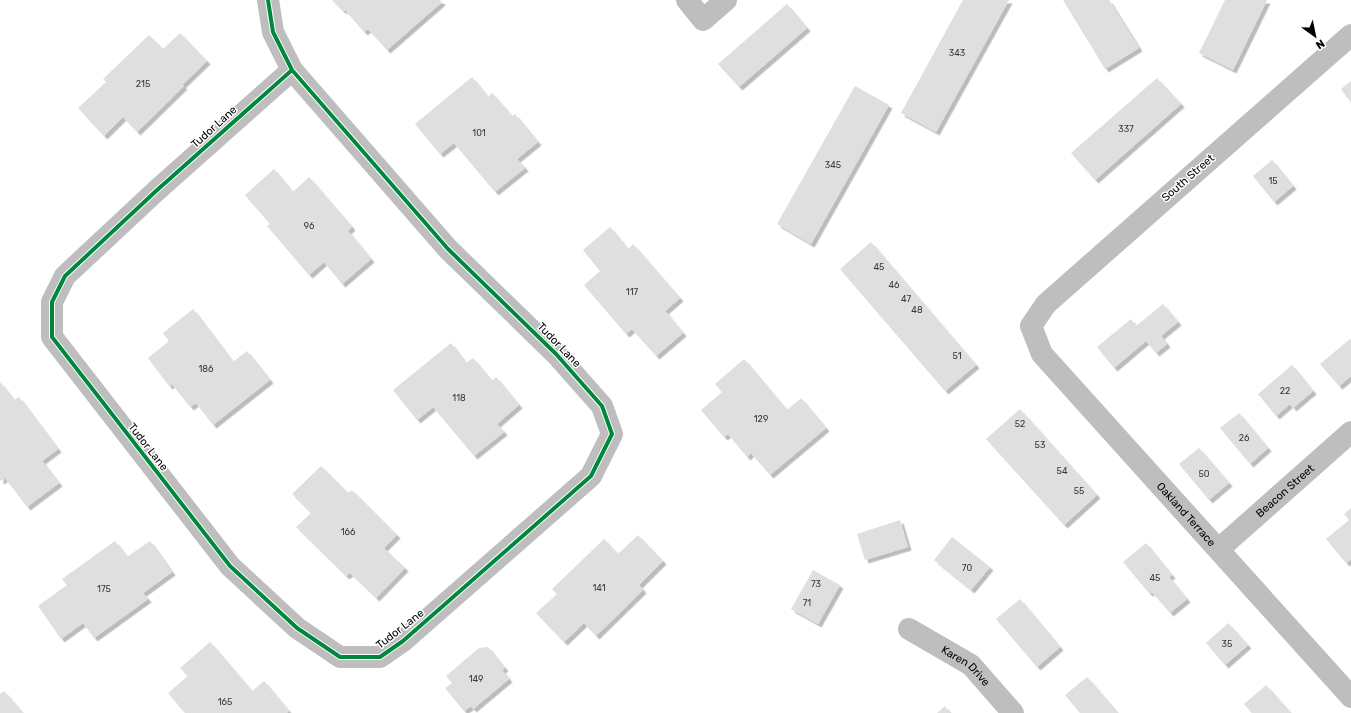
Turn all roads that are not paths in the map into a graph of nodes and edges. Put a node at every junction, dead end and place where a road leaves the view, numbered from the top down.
1 (268, 0) edge
2 (687, 0) edge
3 (726, 0) edge
4 (1351, 35) edge
5 (292, 70) junction
6 (1031, 326) joint
7 (1351, 432) edge
8 (1220, 549) junction
9 (909, 629) dead end
10 (1351, 697) edge
11 (1013, 713) edge

1 - 5 street, Tudor Lane
2 - 3 street
4 - 6 street, South Street
5 - 5 street, Tudor Lane
6 - 8 street, Oakland Terrace
7 - 8 street, Beacon Street
8 - 10 street, Oakland Terrace
9 - 11 street, Karen Drive

